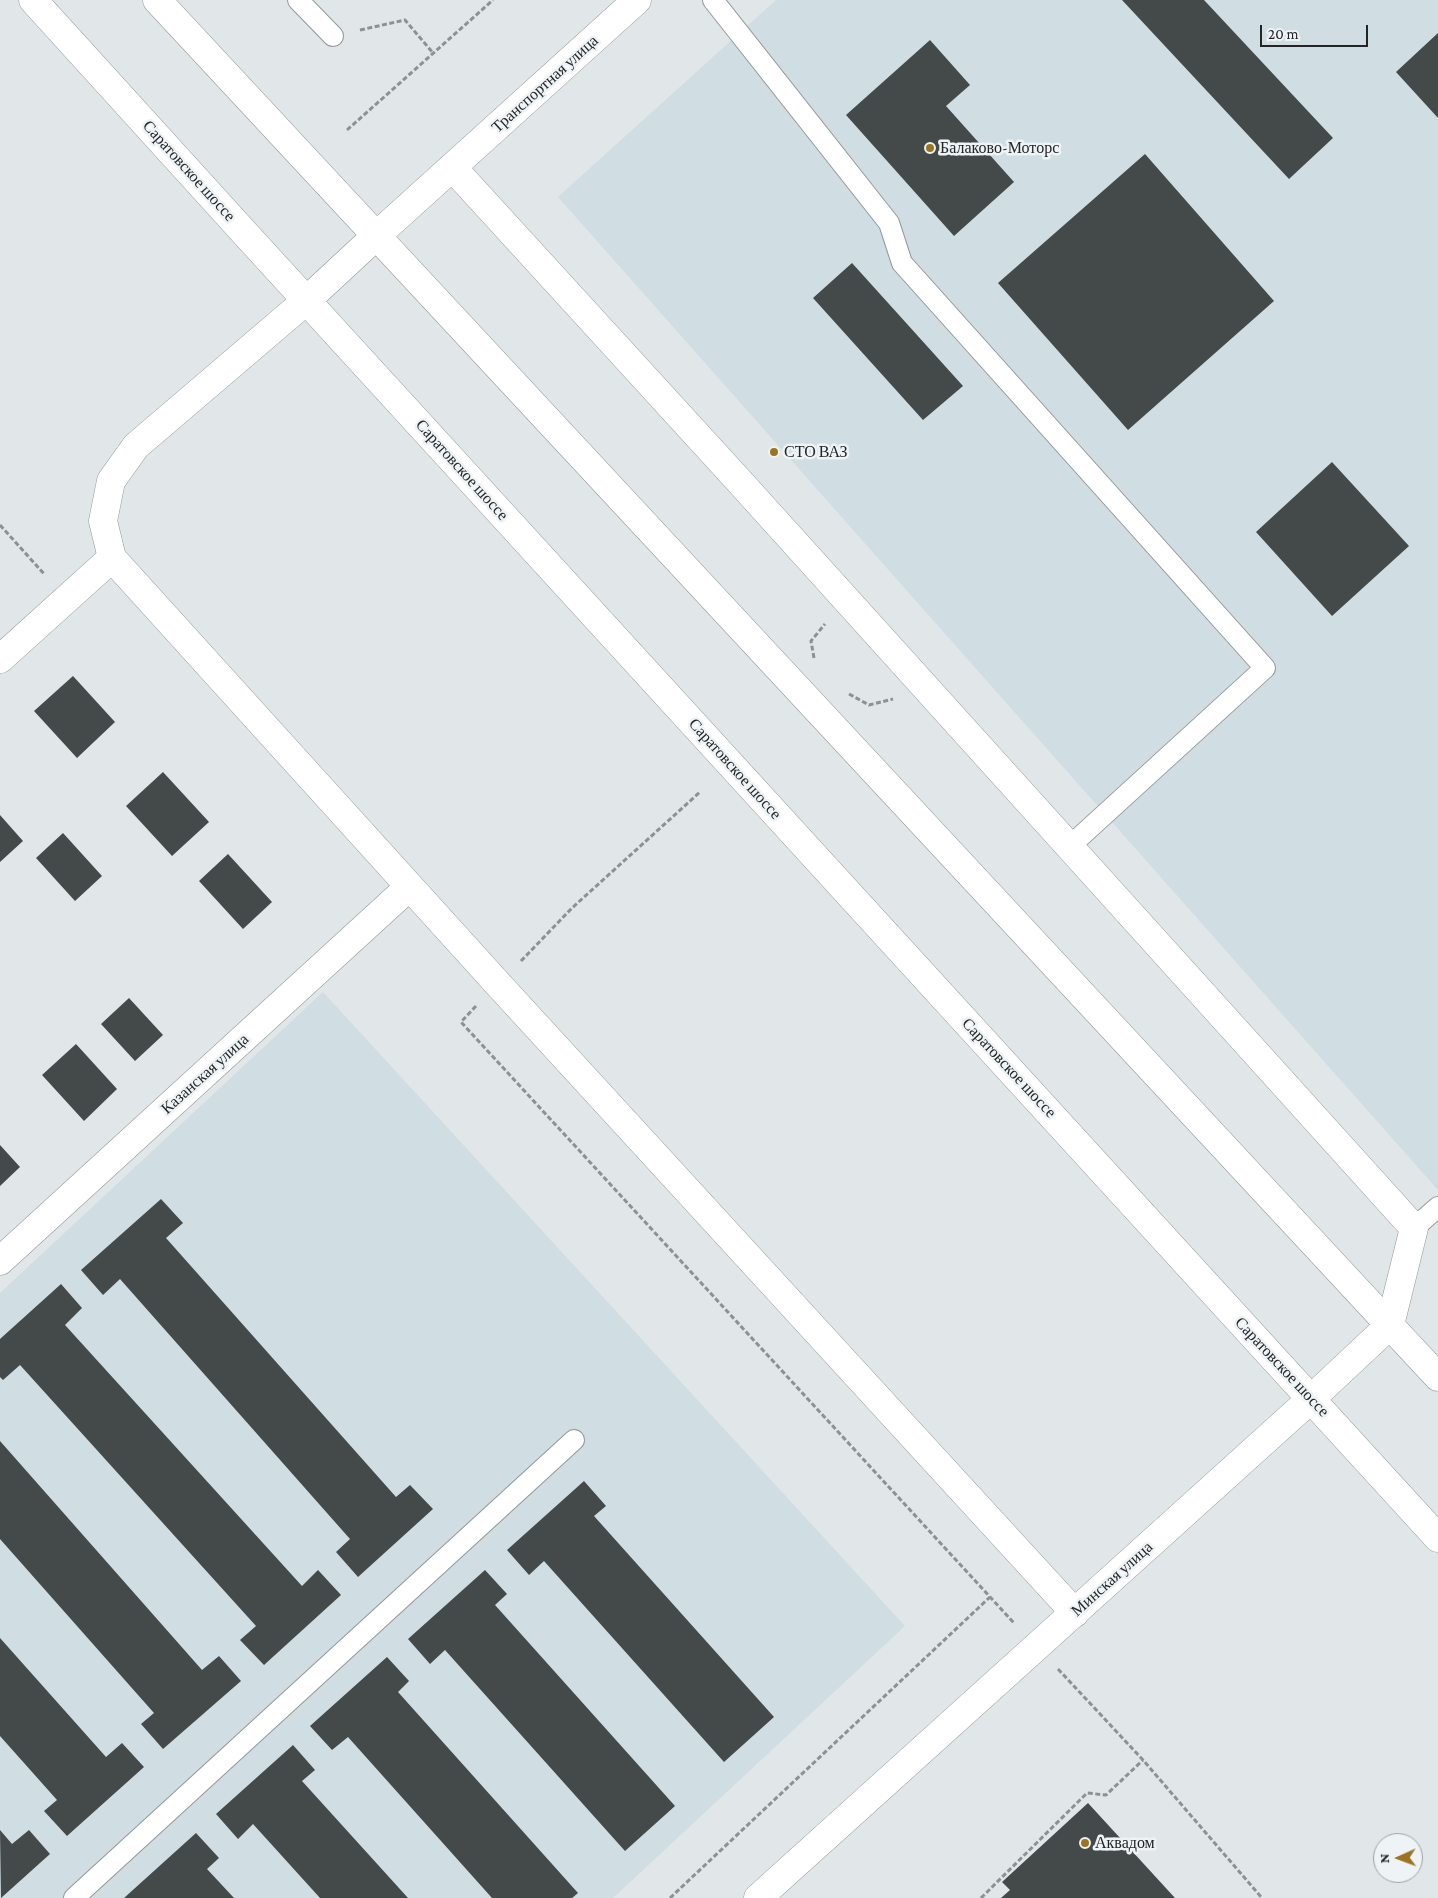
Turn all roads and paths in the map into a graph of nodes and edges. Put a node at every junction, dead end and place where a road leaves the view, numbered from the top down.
1 (33, 0) edge
2 (157, 0) edge
3 (298, 0) edge
4 (493, 0) edge
5 (637, 0) edge
6 (713, 0) edge
7 (333, 36) joint
8 (434, 53) junction
9 (347, 130) dead end
10 (452, 167) junction
11 (376, 236) junction
12 (307, 300) junction
13 (0, 525) edge
14 (112, 558) junction
15 (67, 599) junction
16 (0, 658) edge
17 (843, 691) dead end
18 (930, 692) junction
19 (700, 792) dead end
20 (1070, 846) junction
21 (409, 886) junction
22 (572, 908) dead end
23 (461, 1022) dead end
24 (1438, 1207) edge
25 (1414, 1228) junction
26 (0, 1261) edge
27 (1390, 1325) junction
28 (1435, 1367) edge
29 (1312, 1398) junction
30 (574, 1440) dead end
31 (1438, 1538) edge
32 (990, 1597) junction
33 (1075, 1613) junction
34 (1037, 1647) junction
35 (1143, 1760) junction
36 (74, 1898) edge
37 (670, 1898) edge
38 (758, 1898) edge
39 (981, 1898) edge
40 (1262, 1898) edge

1 - 12 main road, Саратовское шоссе
2 - 11 main road
3 - 7 lane
4 - 8 path
5 - 10 main road, Транспортная улица
6 - 20 lane
7 - 8 path
8 - 9 path
10 - 11 main road, Транспортная улица
10 - 18 main road
11 - 12 main road, Транспортная улица
11 - 27 main road
12 - 14 main road, Транспортная улица
12 - 29 main road, Саратовское шоссе
13 - 15 path
14 - 15 main road
14 - 21 main road
15 - 16 main road
17 - 18 path
18 - 20 main road
19 - 22 path
20 - 25 main road
21 - 26 main road, Казанская улица
21 - 33 main road
23 - 32 path
24 - 25 lane
25 - 27 main road
27 - 28 main road
27 - 29 main road, Минская улица
29 - 31 main road, Саратовское шоссе
29 - 33 main road, Минская улица
30 - 36 lane
32 - 34 path
32 - 37 path
33 - 34 main road, Минская улица
34 - 35 path
34 - 38 main road, Минская улица
35 - 39 path
35 - 40 path

